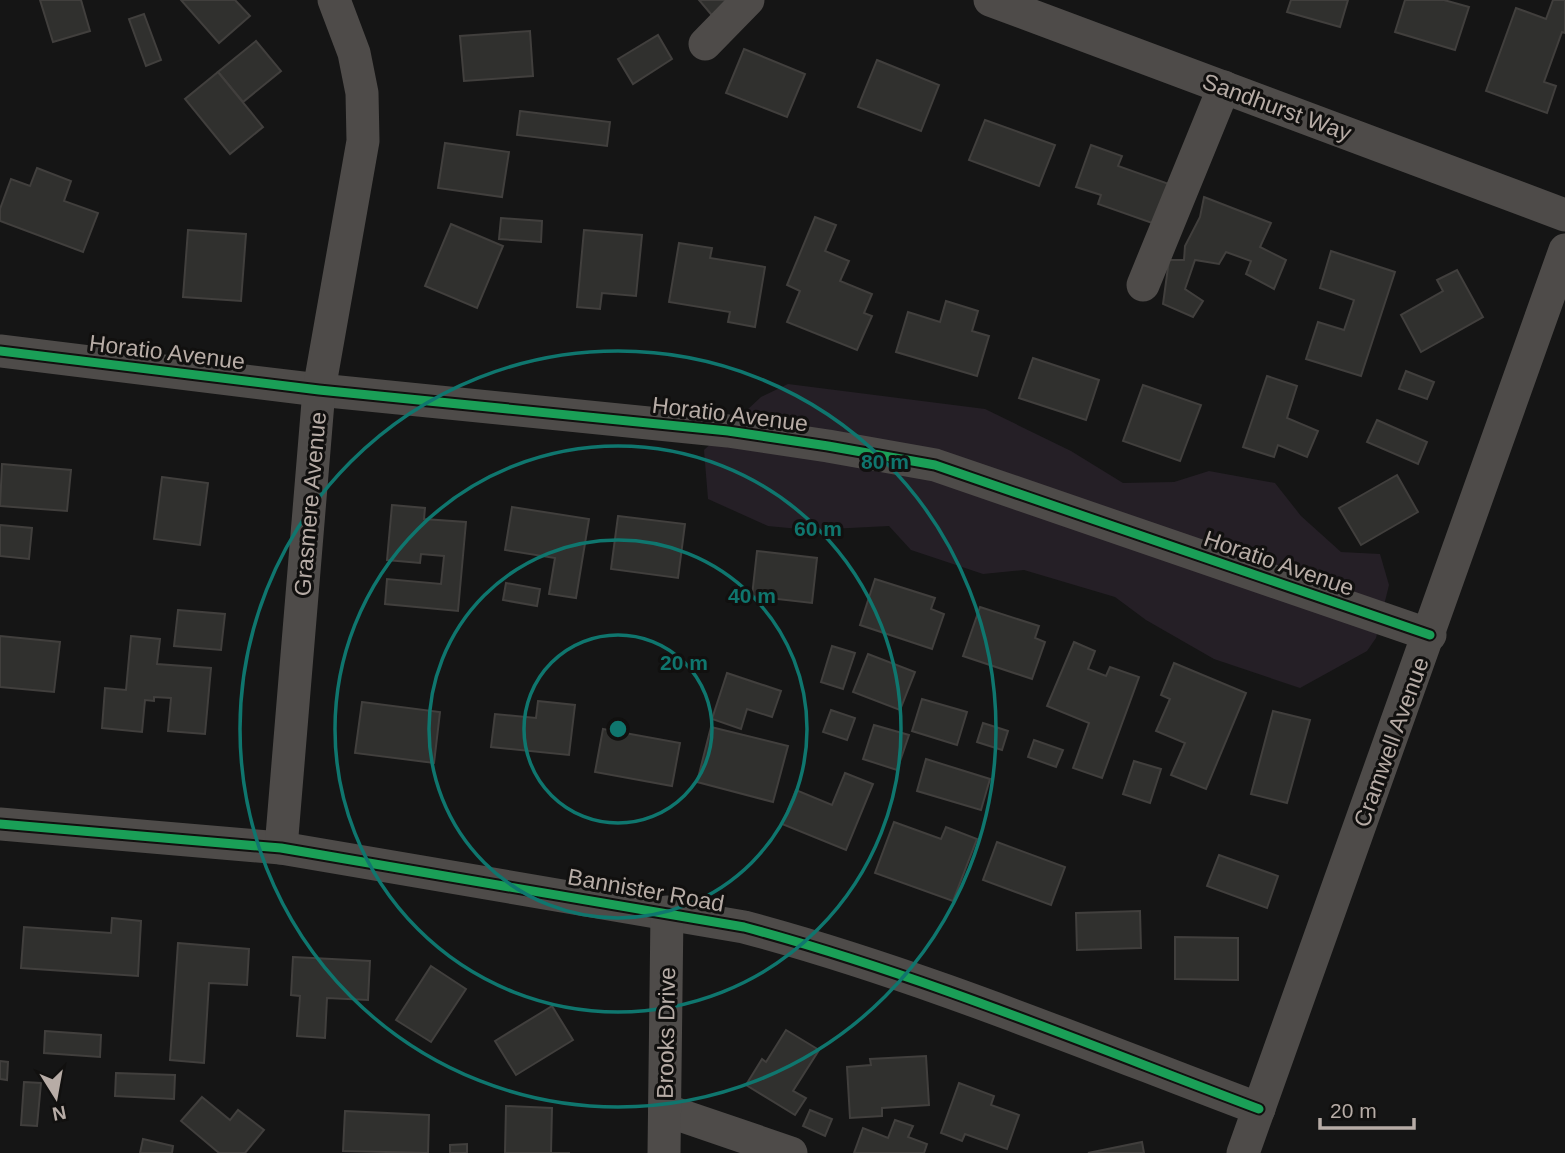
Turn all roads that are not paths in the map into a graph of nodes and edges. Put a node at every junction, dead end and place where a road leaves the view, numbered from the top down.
1 (334, 0) edge
2 (748, 0) edge
3 (990, 0) edge
4 (705, 44) dead end
5 (1224, 88) junction
6 (1565, 215) edge
7 (1565, 250) edge
8 (1143, 285) dead end
9 (0, 351) edge
10 (319, 390) junction
11 (1430, 635) junction
12 (0, 824) edge
13 (281, 848) junction
14 (667, 912) junction
15 (1259, 1109) junction
16 (665, 1110) junction
17 (664, 1153) edge
18 (791, 1153) edge
19 (1243, 1153) edge

1 - 10 street, Grasmere Avenue
2 - 4 street
3 - 5 street, Sandhurst Way
5 - 6 street, Sandhurst Way
5 - 8 street
7 - 11 street, Cramwell Avenue
9 - 10 street, Horatio Avenue
10 - 11 street, Horatio Avenue
10 - 13 street, Grasmere Avenue
11 - 15 street, Cramwell Avenue
12 - 13 street, Bannister Road
13 - 14 street, Bannister Road
14 - 15 street, Bannister Road
14 - 16 street, Brooks Drive
15 - 19 street, Cramwell Avenue
16 - 17 street, Brooks Drive
16 - 18 street

